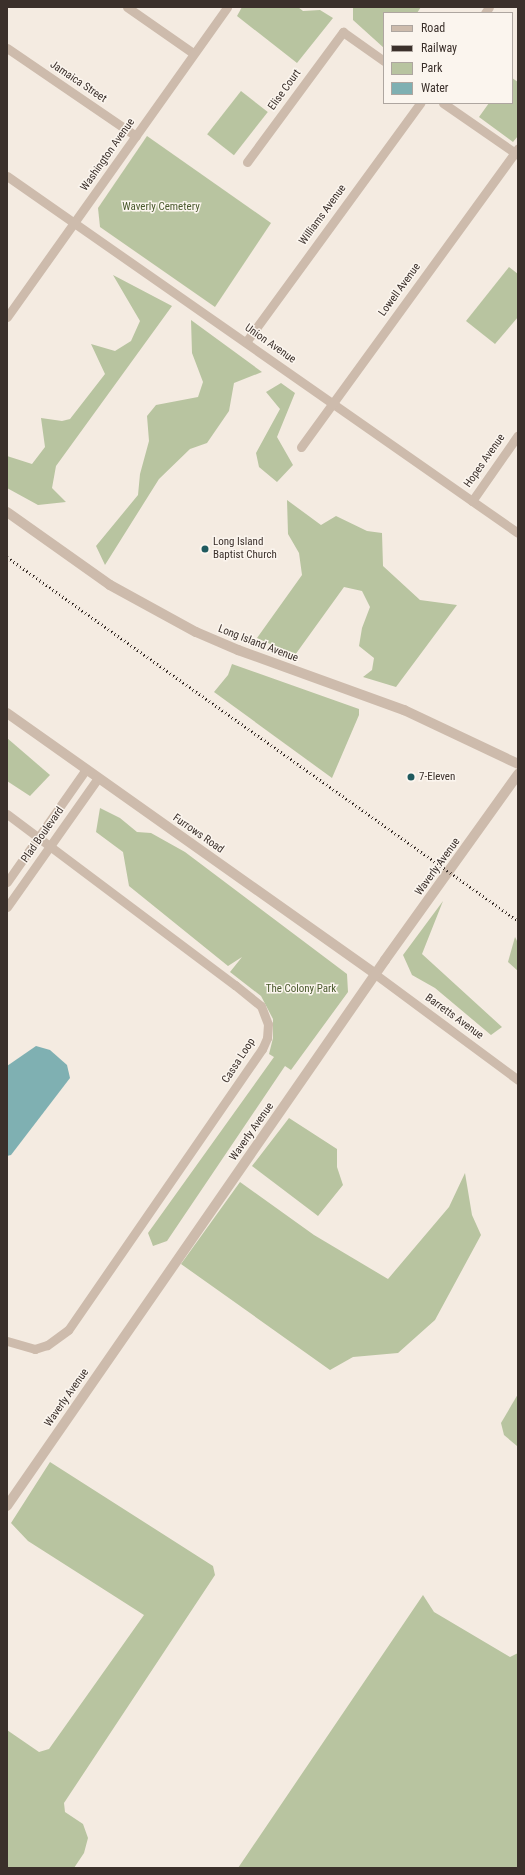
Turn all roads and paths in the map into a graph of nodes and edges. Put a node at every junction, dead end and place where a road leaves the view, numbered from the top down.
1 (127, 7) edge
2 (227, 7) edge
3 (7, 48) edge
4 (193, 53) junction
5 (383, 60) edge
6 (419, 104) edge
7 (445, 104) edge
8 (136, 136) junction
9 (517, 152) edge
10 (247, 162) dead end
11 (7, 176) edge
12 (75, 223) junction
13 (7, 316) edge
14 (246, 342) junction
15 (333, 403) junction
16 (518, 435) edge
17 (302, 447) dead end
18 (472, 501) junction
19 (7, 512) edge
20 (518, 533) edge
21 (7, 713) edge
22 (518, 764) edge
23 (86, 769) junction
24 (518, 774) edge
25 (98, 778) junction
26 (7, 814) edge
27 (38, 838) junction
28 (50, 846) junction
29 (7, 882) edge
30 (7, 907) edge
31 (375, 974) junction
32 (518, 1080) edge
33 (7, 1341) edge
34 (7, 1506) edge

1 - 4 street
2 - 4 street, Washington Avenue
3 - 8 street, Jamaica Street
4 - 8 street, Washington Avenue
5 - 10 street, Elise Court
6 - 14 street, Williams Avenue
7 - 9 street
8 - 12 street, Washington Avenue
9 - 15 street, Lowell Avenue
11 - 12 street, Union Avenue
12 - 13 street, Washington Avenue
12 - 14 street, Union Avenue
14 - 15 street, Union Avenue
15 - 17 street, Lowell Avenue
15 - 18 street, Union Avenue
16 - 18 street, Hopes Avenue
18 - 20 street, Union Avenue
19 - 22 street, Long Island Avenue
21 - 23 street, Furrows Road
23 - 25 street, Furrows Road
23 - 27 street, Plad Boulevard
24 - 31 street, Waverly Avenue
25 - 28 street, Plad Boulevard
25 - 31 street, Furrows Road
26 - 27 street, Cassa Loop
27 - 28 street, Cassa Loop
27 - 29 street, Plad Boulevard
28 - 30 street, Plad Boulevard
28 - 33 street, Cassa Loop
31 - 32 street, Barretts Avenue
31 - 34 street, Waverly Avenue

